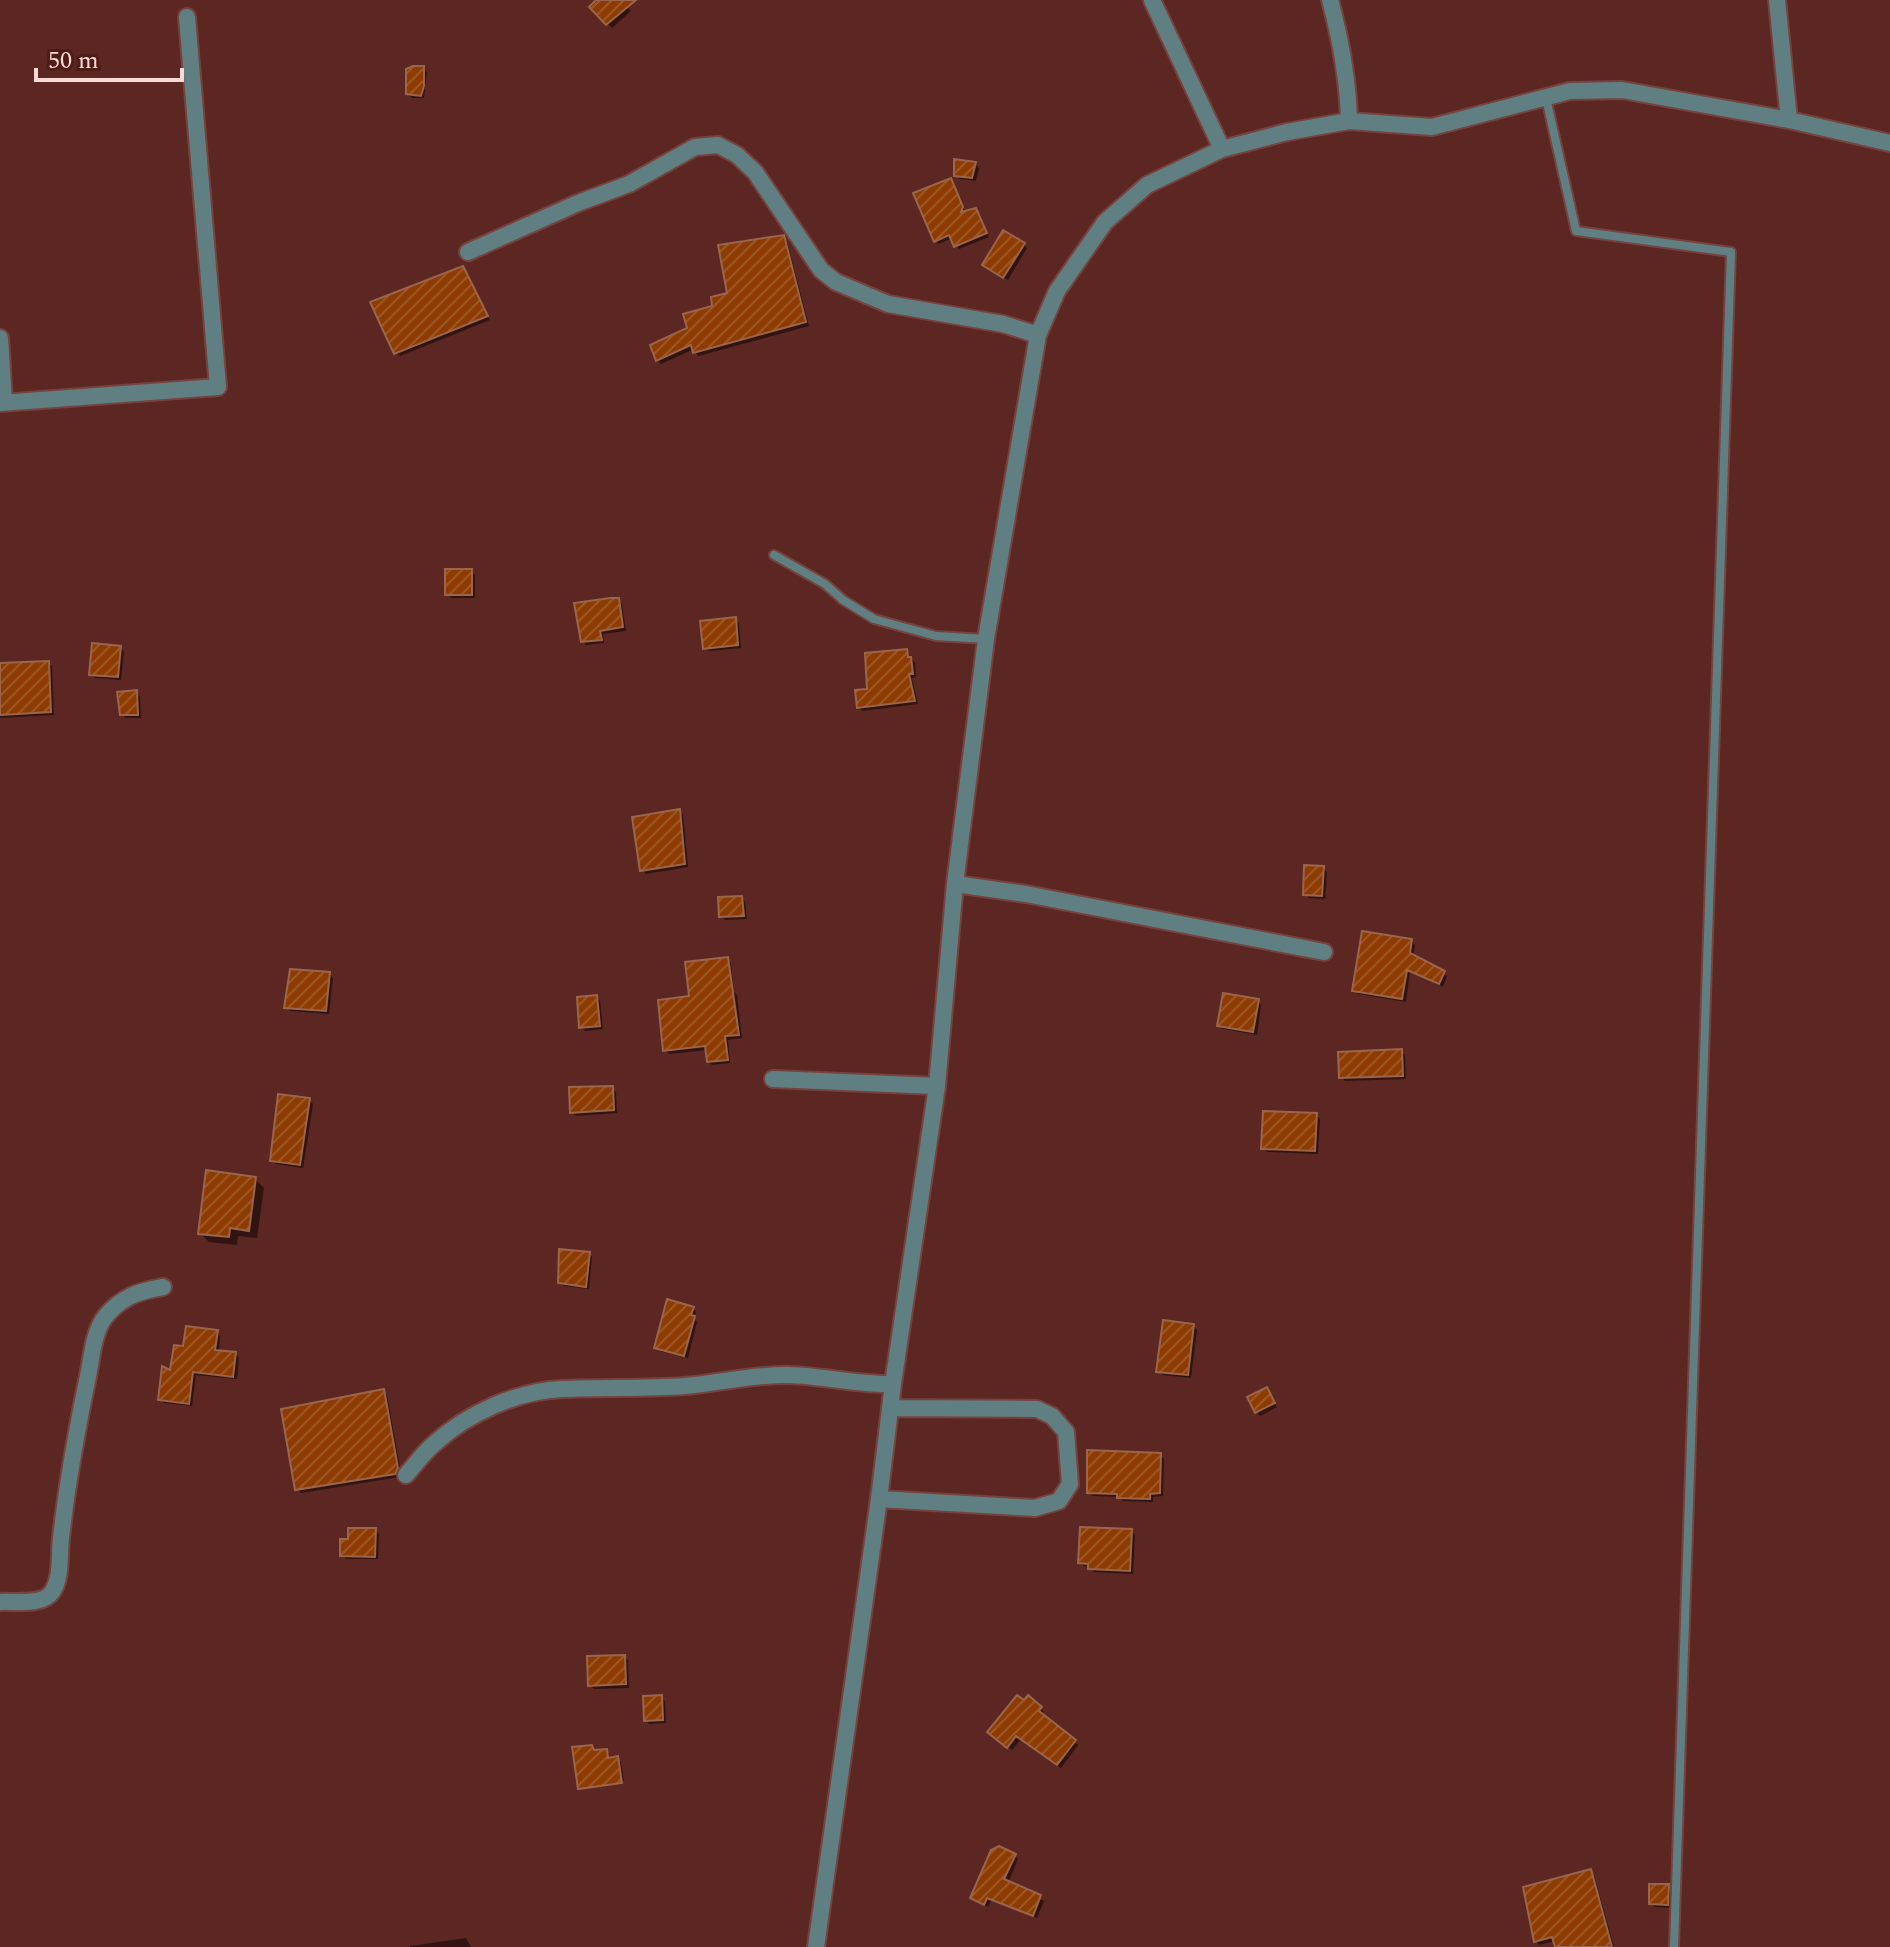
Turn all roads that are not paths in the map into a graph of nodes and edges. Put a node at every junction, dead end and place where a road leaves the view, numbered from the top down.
1 (1152, 0) edge
2 (1330, 0) edge
3 (1777, 0) edge
4 (187, 17) dead end
5 (1546, 98) junction
6 (1789, 120) junction
7 (1349, 121) junction
8 (1890, 143) edge
9 (1222, 149) junction
10 (468, 252) dead end
11 (1038, 335) junction
12 (0, 338) edge
13 (2, 402) edge
14 (774, 555) dead end
15 (986, 639) junction
16 (955, 884) junction
17 (1324, 952) dead end
18 (773, 1079) dead end
19 (937, 1086) junction
20 (163, 1287) dead end
21 (893, 1384) junction
22 (890, 1408) junction
23 (406, 1475) dead end
24 (879, 1499) junction
25 (0, 1602) edge
26 (816, 1947) edge
27 (1674, 1947) edge

1 - 9 street
2 - 7 street
3 - 6 street
4 - 13 street
5 - 6 street
5 - 7 street
5 - 27 lane
6 - 8 street
7 - 9 street
9 - 11 street
10 - 11 street
11 - 15 street
12 - 13 street
14 - 15 lane
15 - 16 street
16 - 17 street
16 - 19 street
18 - 19 street
19 - 21 street
20 - 25 street
21 - 22 street
21 - 23 street
22 - 24 street
22 - 24 street
24 - 26 street

